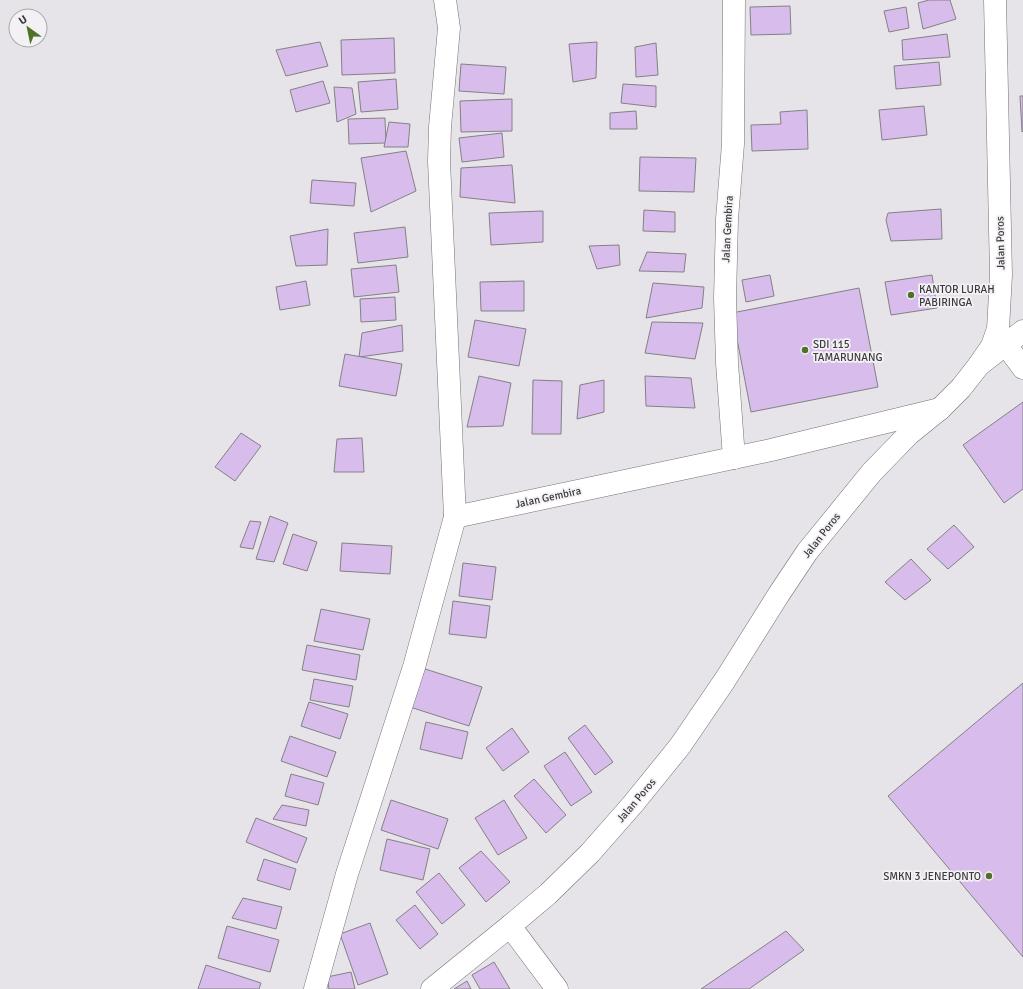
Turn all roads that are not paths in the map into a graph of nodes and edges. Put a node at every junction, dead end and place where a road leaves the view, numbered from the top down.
1 (445, 0) edge
2 (734, 0) edge
3 (995, 0) edge
4 (1023, 331) edge
5 (1006, 345) junction
6 (979, 365) junction
7 (1023, 368) edge
8 (940, 409) junction
9 (734, 458) junction
10 (455, 517) junction
11 (510, 926) junction
12 (315, 989) edge
13 (432, 989) edge
14 (557, 989) edge

1 - 10 street
2 - 9 street, Jalan Gembira
3 - 6 street, Jalan Poros
4 - 5 street
5 - 6 street
5 - 7 street
6 - 8 street, Jalan Poros
8 - 9 street, Jalan Gembira
8 - 11 street, Jalan Poros
9 - 10 street, Jalan Gembira
10 - 12 street
11 - 13 street, Jalan Poros
11 - 14 street

